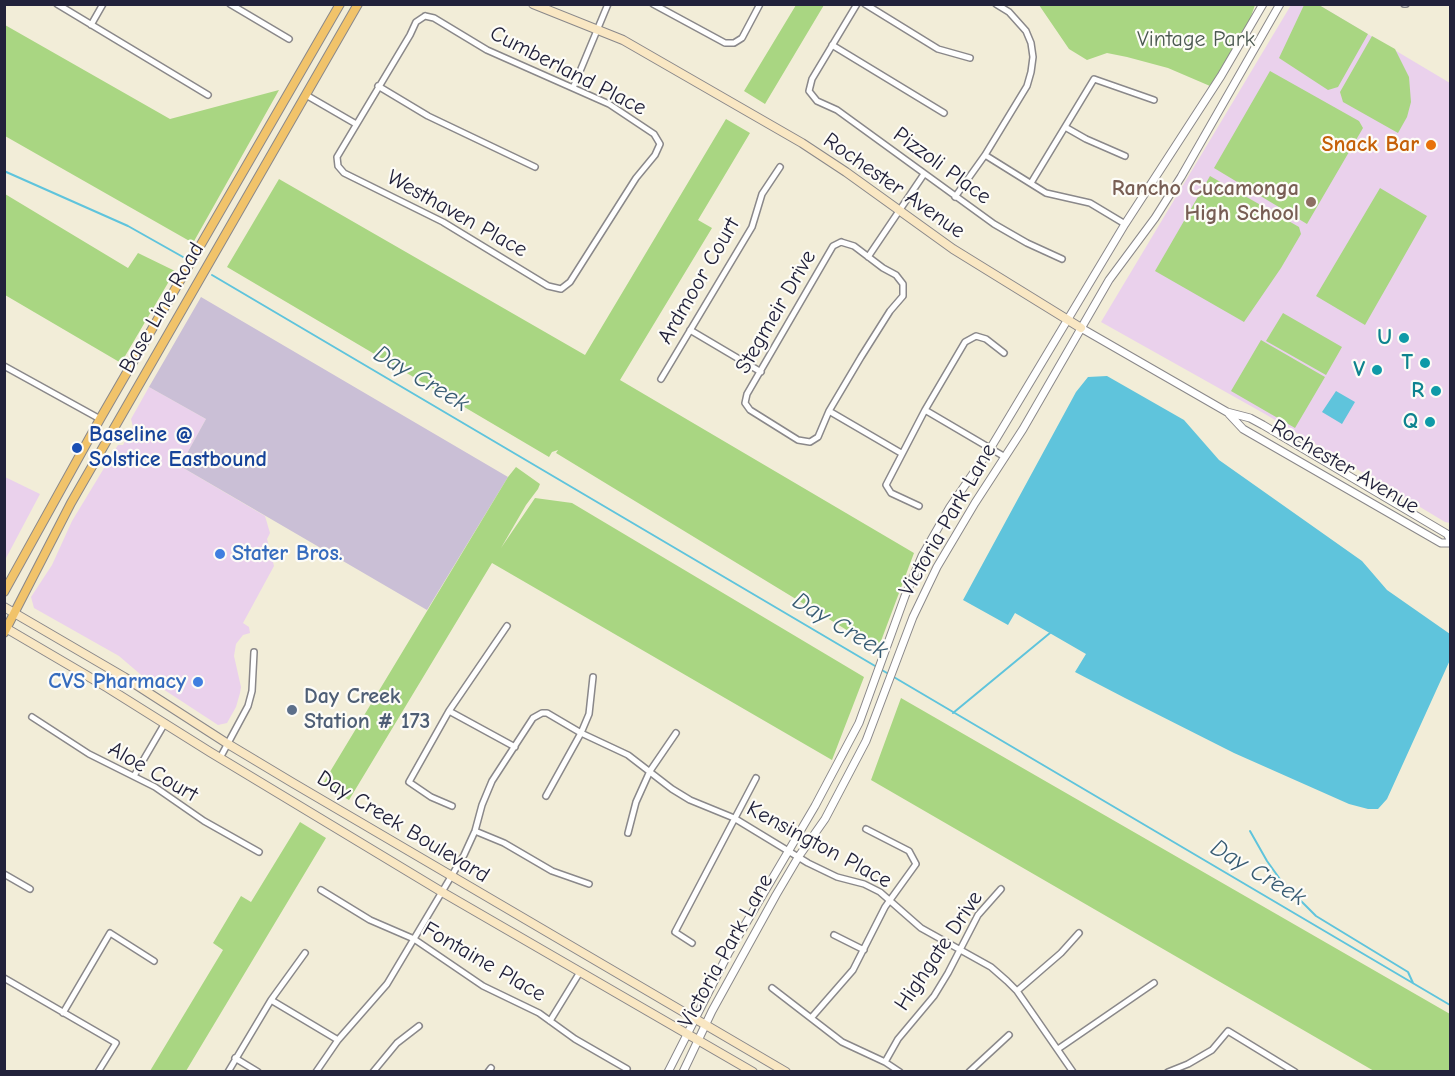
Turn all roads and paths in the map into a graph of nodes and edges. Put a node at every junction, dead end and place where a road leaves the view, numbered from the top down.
1 (57, 4) edge
2 (103, 4) edge
3 (230, 4) edge
4 (340, 4) edge
5 (358, 4) edge
6 (533, 4) edge
7 (608, 4) edge
8 (760, 4) edge
9 (857, 4) edge
10 (865, 4) edge
11 (996, 4) edge
12 (1263, 4) edge
13 (1280, 4) edge
14 (655, 5) edge
15 (91, 25) junction
16 (598, 29) junction
17 (289, 39) dead end
18 (832, 45) junction
19 (970, 58) dead end
20 (378, 86) junction
21 (573, 88) junction
22 (208, 95) dead end
23 (306, 95) junction
24 (1154, 100) dead end
25 (944, 113) dead end
26 (356, 124) junction
27 (1065, 127) junction
28 (985, 155) junction
29 (1125, 156) dead end
30 (535, 167) dead end
31 (780, 167) dead end
32 (924, 174) junction
33 (1030, 183) junction
34 (955, 197) junction
35 (899, 210) junction
36 (1125, 224) junction
37 (868, 257) junction
38 (1062, 258) dead end
39 (561, 289) joint
40 (1068, 320) junction
41 (1081, 328) junction
42 (690, 330) junction
43 (1004, 353) dead end
44 (4, 366) edge
45 (762, 372) junction
46 (661, 379) dead end
47 (925, 410) junction
48 (830, 411) junction
49 (1227, 412) junction
50 (100, 419) junction
51 (990, 449) junction
52 (901, 453) junction
53 (1005, 457) junction
54 (919, 506) dead end
55 (1450, 541) edge
56 (4, 592) edge
57 (4, 607) edge
58 (14, 613) junction
59 (507, 626) dead end
60 (5, 630) edge
61 (255, 652) dead end
62 (592, 677) dead end
63 (449, 711) junction
64 (33, 717) dead end
65 (165, 723) junction
66 (581, 733) junction
67 (676, 733) dead end
68 (228, 744) junction
69 (515, 747) junction
70 (220, 758) junction
71 (650, 771) junction
72 (134, 776) junction
73 (756, 778) dead end
74 (546, 796) dead end
75 (453, 806) dead end
76 (734, 818) junction
77 (866, 830) dead end
78 (475, 831) junction
79 (628, 833) dead end
80 (789, 850) junction
81 (259, 852) dead end
82 (799, 856) junction
83 (4, 874) edge
84 (451, 876) junction
85 (589, 884) dead end
86 (30, 889) dead end
87 (1001, 889) dead end
88 (321, 890) dead end
89 (442, 892) junction
90 (890, 900) junction
91 (1079, 933) dead end
92 (834, 935) dead end
93 (414, 939) junction
94 (692, 943) dead end
95 (960, 948) junction
96 (864, 950) junction
97 (305, 952) dead end
98 (154, 961) dead end
99 (580, 972) junction
100 (4, 978) edge
101 (1154, 983) dead end
102 (772, 988) dead end
103 (1017, 991) junction
104 (271, 1000) junction
105 (63, 1013) junction
106 (812, 1017) junction
107 (696, 1018) junction
108 (550, 1021) junction
109 (705, 1024) junction
110 (419, 1026) dead end
111 (688, 1033) junction
112 (1009, 1035) dead end
113 (698, 1039) junction
114 (338, 1040) junction
115 (1058, 1049) junction
116 (235, 1058) junction
117 (885, 1062) junction
118 (627, 1069) dead end
119 (98, 1071) edge
120 (228, 1071) edge
121 (258, 1071) edge
122 (316, 1071) edge
123 (373, 1071) edge
124 (668, 1071) edge
125 (683, 1071) edge
126 (753, 1071) edge
127 (786, 1071) edge
128 (900, 1071) edge
129 (969, 1071) edge
130 (1073, 1071) edge
131 (1168, 1071) edge
132 (1295, 1071) edge

1 - 15 street
2 - 15 street
3 - 17 street
4 - 50 main road, Base Line Road
5 - 23 main road, Base Line Road
6 - 16 main road, Rochester Avenue
7 - 16 street
8 - 14 street
9 - 18 street
10 - 19 street
11 - 28 street
12 - 36 street, Victoria Park Lane
13 - 41 street, Victoria Park Lane
15 - 22 street
16 - 21 street
16 - 35 main road, Rochester Avenue
18 - 25 street
18 - 32 street, Pizzoli Place
20 - 21 street, Cumberland Place
20 - 26 street
20 - 30 street
21 - 39 street, Cumberland Place
23 - 26 street
23 - 58 main road, Base Line Road
24 - 27 street
26 - 39 street, Westhaven Place
27 - 29 street
27 - 33 street
28 - 33 street
28 - 34 street
31 - 42 street, Ardmoor Court
32 - 34 street, Pizzoli Place
32 - 35 street
33 - 36 street
34 - 38 street, Pizzoli Place
35 - 37 street
35 - 40 main road, Rochester Avenue
36 - 40 street, Victoria Park Lane
37 - 45 street, Stegmeir Drive
37 - 48 street
40 - 41 main road, Rochester Avenue
40 - 51 street, Victoria Park Lane
41 - 49 street, Rochester Avenue
41 - 53 street, Victoria Park Lane
42 - 45 street
42 - 46 street, Ardmoor Court
43 - 47 street
44 - 50 street
45 - 48 street, Stegmeir Drive
47 - 51 street
47 - 52 street
48 - 52 street
49 - 55 street, Rochester Avenue
49 - 55 street, Rochester Avenue
50 - 56 main road, Base Line Road
51 - 53 street
51 - 80 street, Victoria Park Lane
52 - 54 street
53 - 82 street, Victoria Park Lane
57 - 58 main road, Day Creek Boulevard
58 - 60 main road, Base Line Road
58 - 68 main road, Day Creek Boulevard
59 - 63 street
60 - 65 main road, Day Creek Boulevard
61 - 68 street
62 - 66 street
63 - 69 street
63 - 75 street
64 - 72 street, Aloe Court
65 - 70 main road, Day Creek Boulevard
65 - 72 street
66 - 69 street, Kensington Place
66 - 71 street, Kensington Place
66 - 74 street
67 - 71 street
68 - 70 street
68 - 84 main road, Day Creek Boulevard
69 - 78 street
70 - 89 main road, Day Creek Boulevard
71 - 76 street, Kensington Place
71 - 79 street
72 - 81 street, Aloe Court
73 - 76 street
76 - 80 street, Kensington Place
76 - 94 street
77 - 90 street
78 - 84 street
78 - 85 street
80 - 82 street, Kensington Place
80 - 107 street, Victoria Park Lane
82 - 90 street, Kensington Place
82 - 109 street, Victoria Park Lane
83 - 86 street
84 - 89 street
84 - 107 main road, Day Creek Boulevard
87 - 95 street, Highgate Drive
88 - 93 street, Fontaine Place
89 - 93 street
89 - 99 main road, Day Creek Boulevard
90 - 95 street, Kensington Place
90 - 96 street
91 - 103 street
92 - 96 street
93 - 108 street, Fontaine Place
93 - 114 street
95 - 103 street, Kensington Place
95 - 117 street, Highgate Drive
96 - 106 street
97 - 104 street
98 - 105 street
99 - 108 street
99 - 111 main road, Day Creek Boulevard
100 - 105 street
101 - 115 street
102 - 106 street
103 - 115 street, Kensington Place
104 - 114 street
104 - 116 street
105 - 119 street
106 - 117 street
107 - 109 main road, Day Creek Boulevard
107 - 111 street, Victoria Park Lane
108 - 118 street, Fontaine Place
109 - 113 street, Victoria Park Lane
109 - 127 main road, Day Creek Boulevard
110 - 123 street
111 - 113 main road, Day Creek Boulevard
111 - 124 street, Victoria Park Lane
112 - 129 street
113 - 125 street, Victoria Park Lane
113 - 126 main road, Day Creek Boulevard
114 - 122 street
115 - 130 street, Kensington Place
116 - 120 street
116 - 121 street
117 - 128 street
131 - 132 street

